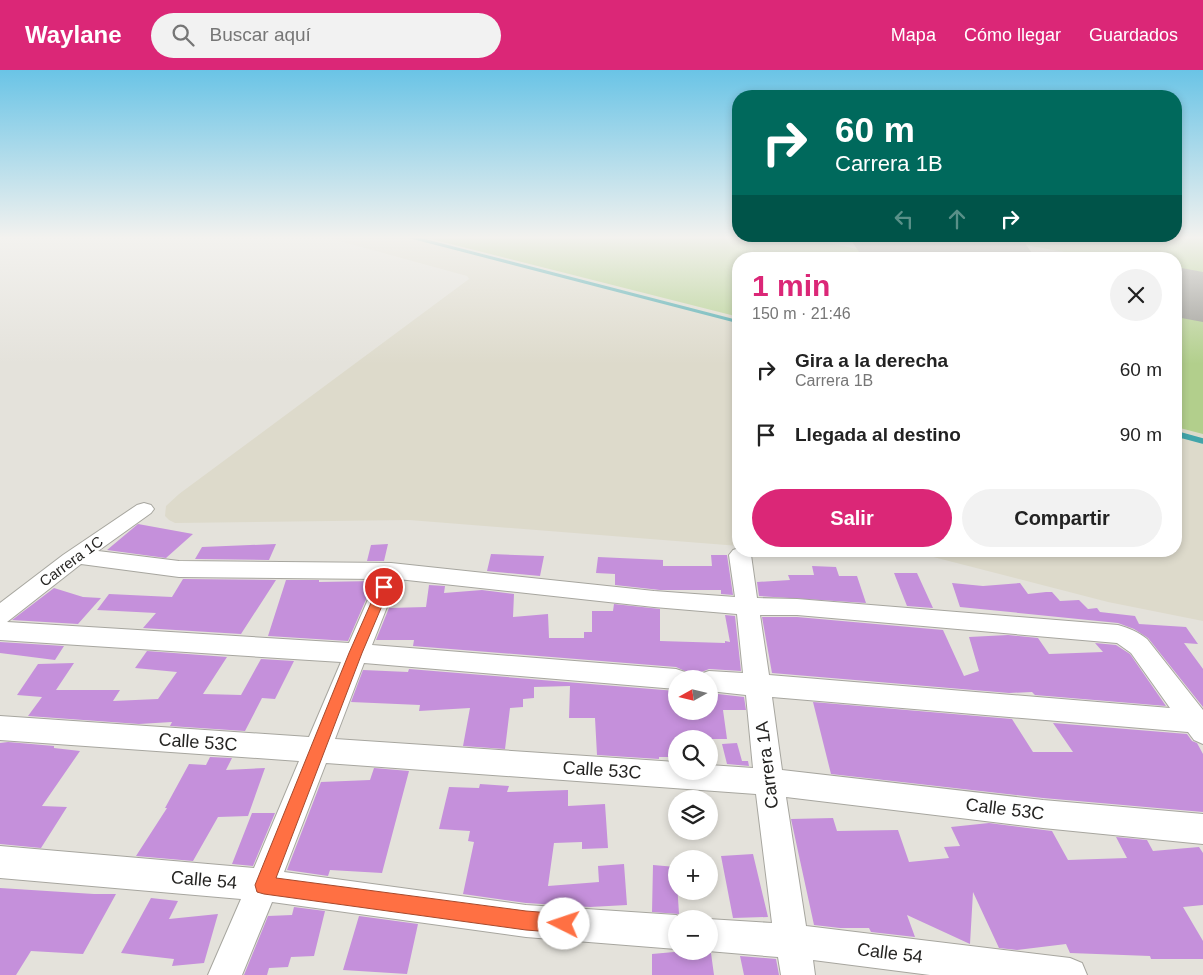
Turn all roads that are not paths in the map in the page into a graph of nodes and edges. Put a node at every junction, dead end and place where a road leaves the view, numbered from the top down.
1 (144, 509) dead end
2 (77, 556) junction
3 (740, 557) edge
4 (391, 571) junction
5 (747, 606) junction
6 (0, 616) edge
7 (0, 631) edge
8 (356, 653) junction
9 (668, 678) edge
10 (718, 682) edge
11 (758, 685) junction
12 (1200, 725) edge
13 (0, 728) edge
14 (318, 751) junction
15 (768, 782) junction
16 (1203, 829) edge
17 (0, 862) edge
18 (264, 885) junction
19 (668, 931) edge
20 (718, 936) edge
21 (791, 941) junction
22 (225, 975) edge
23 (798, 975) edge
24 (1070, 975) edge

1 - 2 street, Carrera 1C
2 - 4 street
2 - 6 street, Carrera 1C
3 - 5 street, Carrera 1A
4 - 5 street
4 - 8 street
5 - 11 street, Carrera 1A
5 - 12 street
7 - 8 street
8 - 9 street
8 - 14 street
10 - 11 street
11 - 12 street
11 - 15 street, Carrera 1A
13 - 14 street, Calle 53C
14 - 15 street, Calle 53C
14 - 18 street
15 - 16 street, Calle 53C
15 - 21 street, Carrera 1A
17 - 18 street, Calle 54
18 - 19 street, Calle 54
18 - 22 street
20 - 21 street, Calle 54
21 - 23 street, Carrera 1A
21 - 24 street, Calle 54

